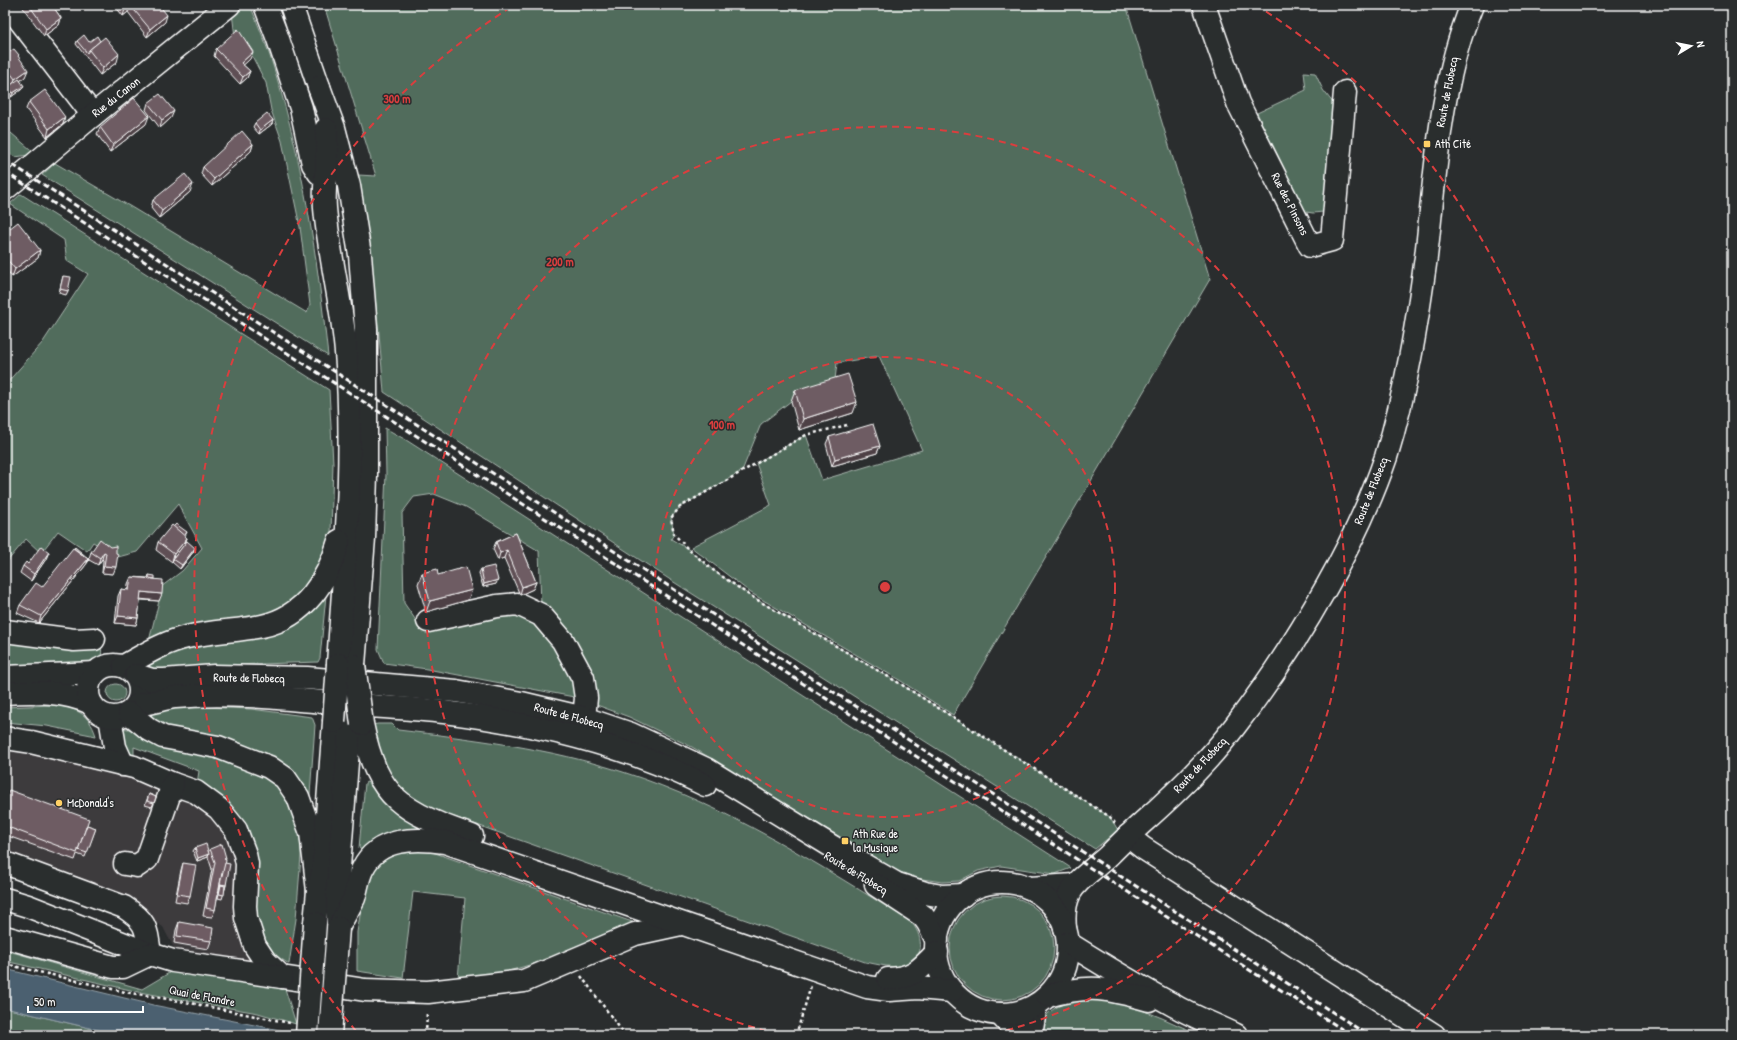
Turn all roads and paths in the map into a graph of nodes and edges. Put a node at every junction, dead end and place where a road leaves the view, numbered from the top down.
1 (8, 5) edge
2 (229, 5) edge
3 (265, 5) edge
4 (291, 5) edge
5 (1204, 5) edge
6 (1472, 5) edge
7 (319, 87) junction
8 (1345, 92) dead end
9 (93, 115) junction
10 (326, 179) junction
11 (5, 189) edge
12 (847, 425) dead end
13 (349, 511) junction
14 (428, 621) dead end
15 (5, 631) edge
16 (94, 639) dead end
17 (346, 664) junction
18 (130, 671) junction
19 (95, 673) junction
20 (5, 678) edge
21 (5, 693) edge
22 (114, 711) junction
23 (584, 718) junction
24 (348, 723) junction
25 (5, 738) edge
26 (91, 756) junction
27 (123, 765) junction
28 (173, 784) junction
29 (1128, 836) junction
30 (5, 863) edge
31 (125, 864) dead end
32 (1074, 885) junction
33 (1030, 888) junction
34 (318, 891) junction
35 (963, 895) junction
36 (5, 899) edge
37 (682, 924) junction
38 (338, 928) junction
39 (1067, 936) junction
40 (5, 937) edge
41 (937, 947) junction
42 (150, 954) junction
43 (570, 961) junction
44 (5, 964) edge
45 (815, 971) junction
46 (282, 977) junction
47 (952, 991) junction
48 (428, 992) junction
49 (1042, 1000) junction
50 (1175, 1007) junction
51 (1000, 1014) junction
52 (301, 1030) edge
53 (330, 1035) edge
54 (426, 1035) edge
55 (625, 1035) edge
56 (796, 1035) edge
57 (1019, 1035) edge
58 (1031, 1035) edge
59 (1236, 1035) edge
60 (1434, 1035) edge

1 - 9 main road
2 - 9 main road, Rue du Canon
3 - 10 main road
4 - 7 main road
5 - 8 main road, Rue des Pinsons
6 - 29 main road, Route de Flobecq
7 - 10 main road
7 - 17 main road
9 - 11 main road, Rue du Canon
10 - 13 main road
12 - 29 path
13 - 17 main road
13 - 18 main road
14 - 23 main road
15 - 16 main road
17 - 24 main road, bridge
18 - 19 main road
18 - 22 main road
18 - 23 main road, Route de Flobecq
19 - 20 main road
19 - 22 main road
21 - 22 main road
22 - 26 main road
22 - 27 main road
22 - 34 main road
22 - 41 main road, Route de Flobecq
23 - 35 main road, Route de Flobecq
24 - 34 main road
24 - 38 main road
24 - 41 main road
25 - 26 main road
26 - 27 main road
27 - 28 main road
28 - 31 main road
28 - 46 main road
29 - 32 main road, Route de Flobecq
29 - 60 main road
30 - 42 main road
32 - 33 main road
32 - 39 main road, Route de Flobecq
33 - 35 main road
33 - 39 main road
34 - 52 main road, bridge
35 - 41 main road
36 - 42 main road
37 - 38 main road
37 - 43 main road
37 - 45 main road
38 - 53 main road, bridge
39 - 49 main road
39 - 50 main road
40 - 42 main road
41 - 47 main road
42 - 46 main road
43 - 48 main road
43 - 55 path
44 - 52 path, Quai de Flandre
45 - 47 main road
45 - 56 path
46 - 48 main road
47 - 51 main road
48 - 54 path
49 - 50 main road
49 - 51 main road
49 - 58 main road
50 - 59 main road
51 - 57 main road

